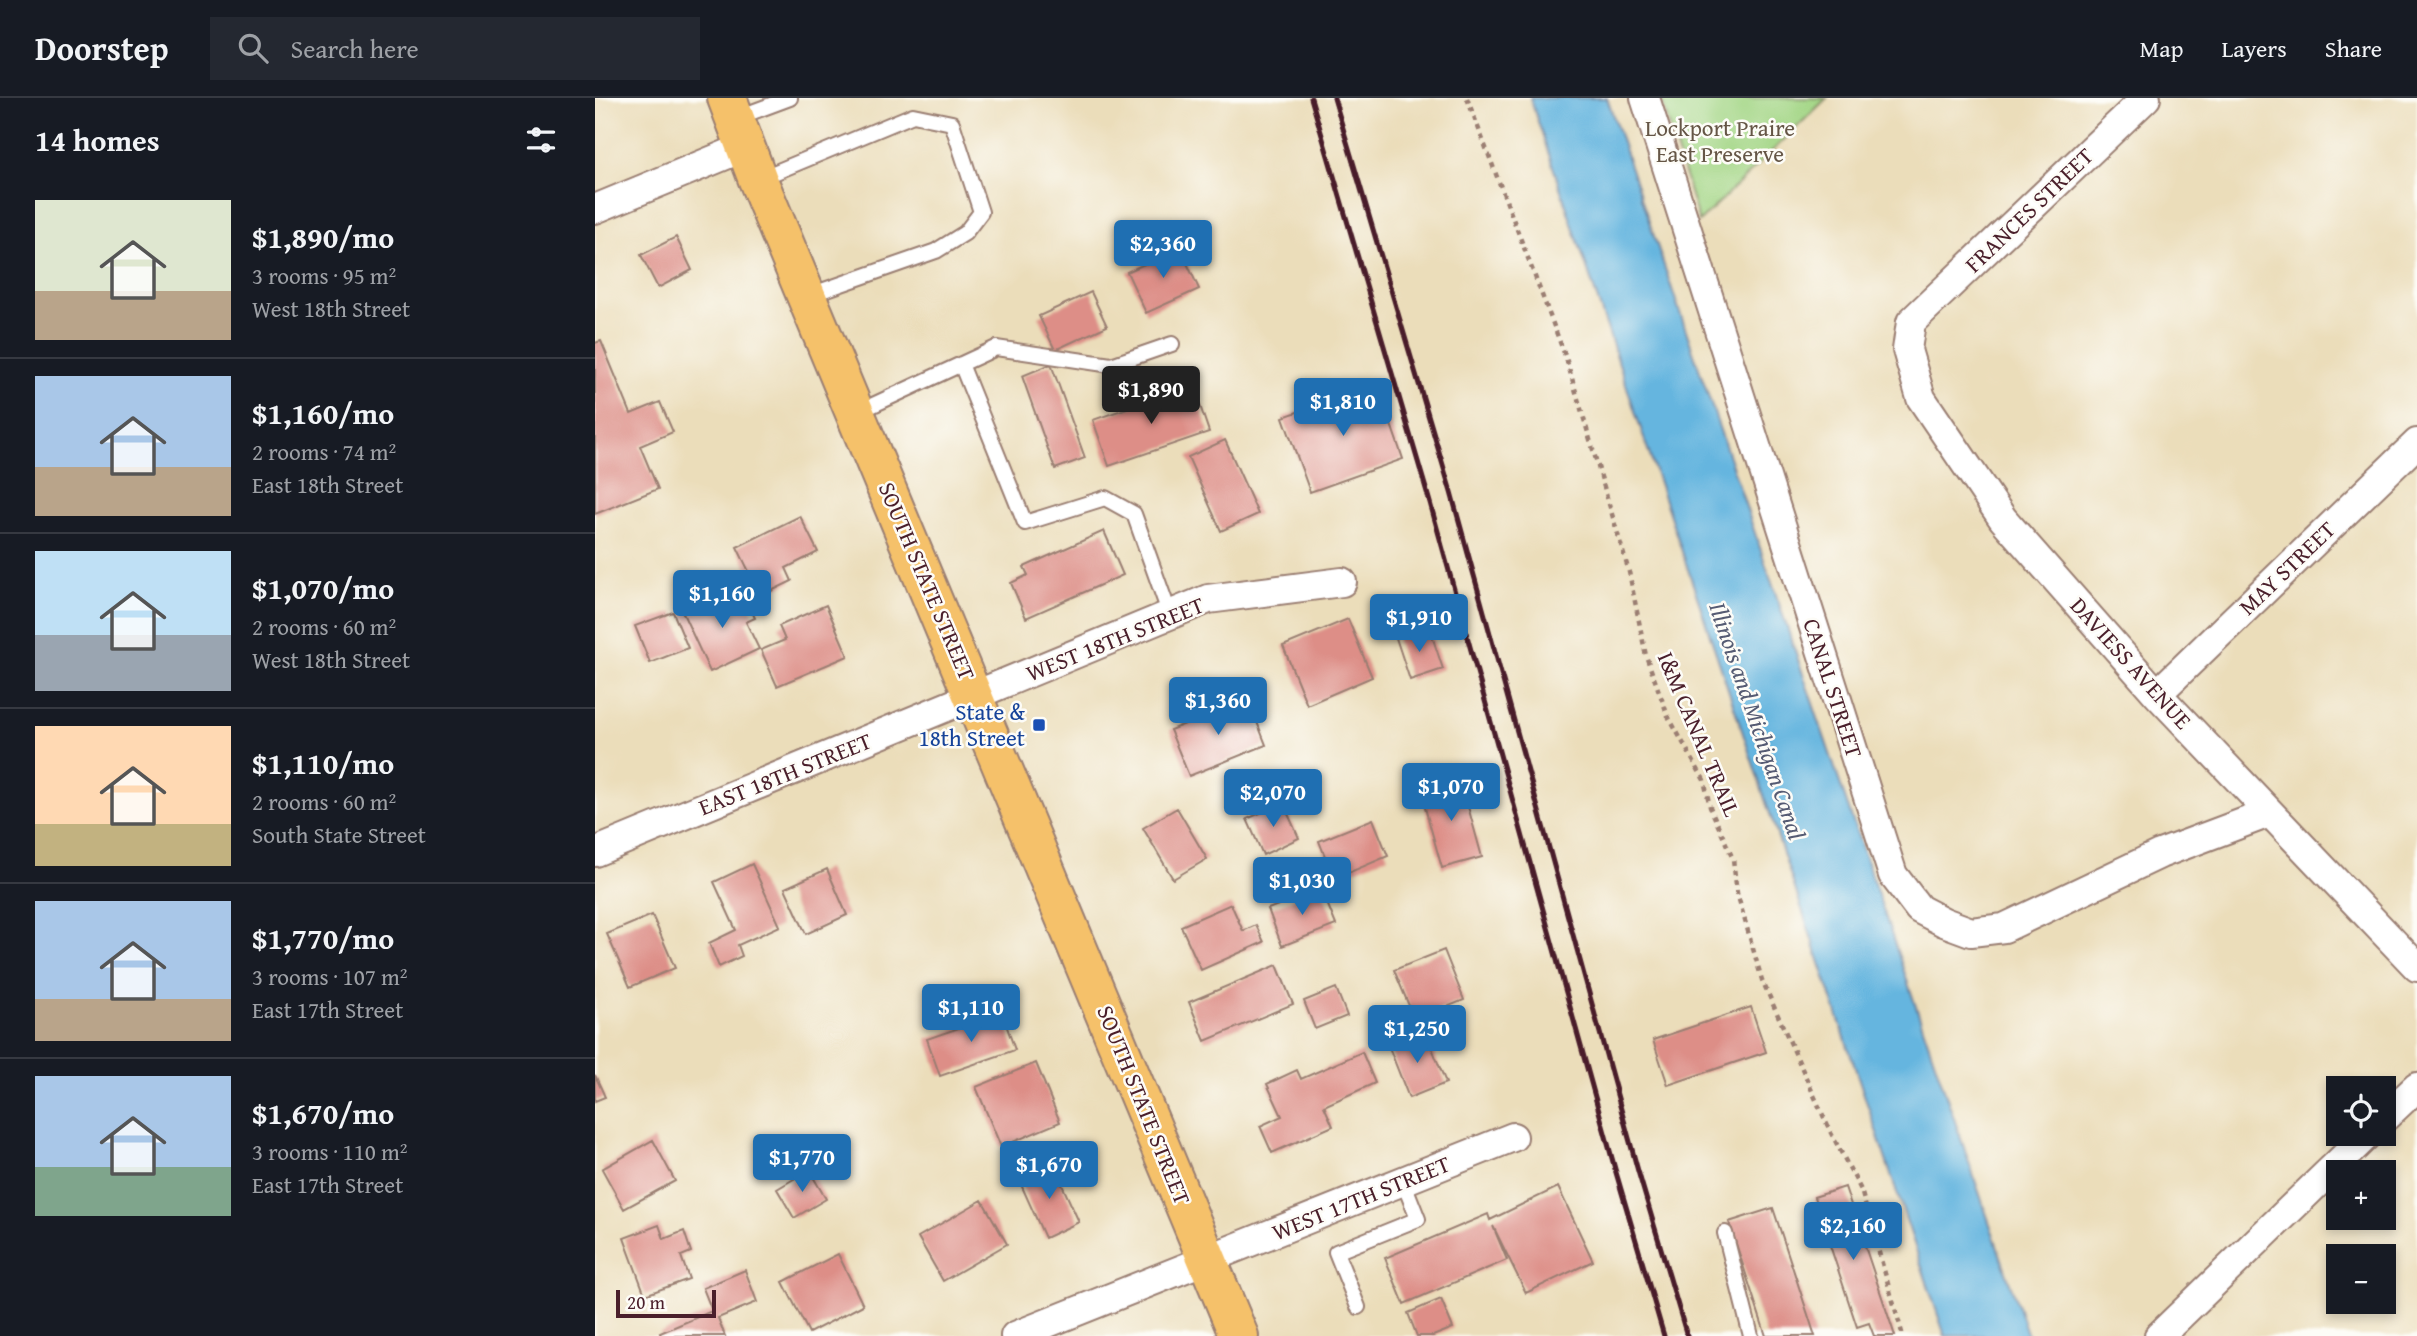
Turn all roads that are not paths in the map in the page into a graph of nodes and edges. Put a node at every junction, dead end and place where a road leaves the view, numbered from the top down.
1 (790, 98) edge
2 (1645, 98) edge
3 (2146, 98) edge
4 (741, 136) edge
5 (595, 209) edge
6 (807, 296) junction
7 (1911, 321) joint
8 (1172, 344) dead end
9 (961, 365) junction
10 (857, 413) junction
11 (2417, 443) edge
12 (1342, 582) dead end
13 (1170, 615) junction
14 (2157, 694) junction
15 (975, 697) junction
16 (2269, 813) junction
17 (595, 852) edge
18 (2417, 967) edge
19 (2417, 1087) edge
20 (2396, 1107) edge
21 (1513, 1137) dead end
22 (2356, 1146) edge
23 (1403, 1181) junction
24 (1725, 1233) dead end
25 (1208, 1258) junction
26 (1357, 1307) dead end
27 (1238, 1335) edge
28 (1015, 1336) edge
29 (1751, 1336) edge
30 (2159, 1336) edge

1 - 4 lane
2 - 16 street, CANAL STREET
3 - 7 street, FRANCES STREET
4 - 5 street
4 - 6 main road, SOUTH STATE STREET
4 - 6 lane
6 - 10 main road, SOUTH STATE STREET
7 - 14 street, DAVIESS AVENUE
8 - 9 lane
9 - 10 lane
9 - 13 lane
10 - 15 main road, SOUTH STATE STREET
11 - 14 street, MAY STREET
12 - 13 street, WEST 18TH STREET
13 - 15 street, WEST 18TH STREET
14 - 16 street, DAVIESS AVENUE
15 - 17 street, EAST 18TH STREET
15 - 25 main road, SOUTH STATE STREET
16 - 18 street, DAVIESS AVENUE
19 - 20 street
21 - 23 street, WEST 17TH STREET
22 - 30 street
23 - 25 street, WEST 17TH STREET
23 - 26 lane
24 - 29 lane
25 - 27 main road, SOUTH STATE STREET
25 - 28 street, WEST 17TH STREET

